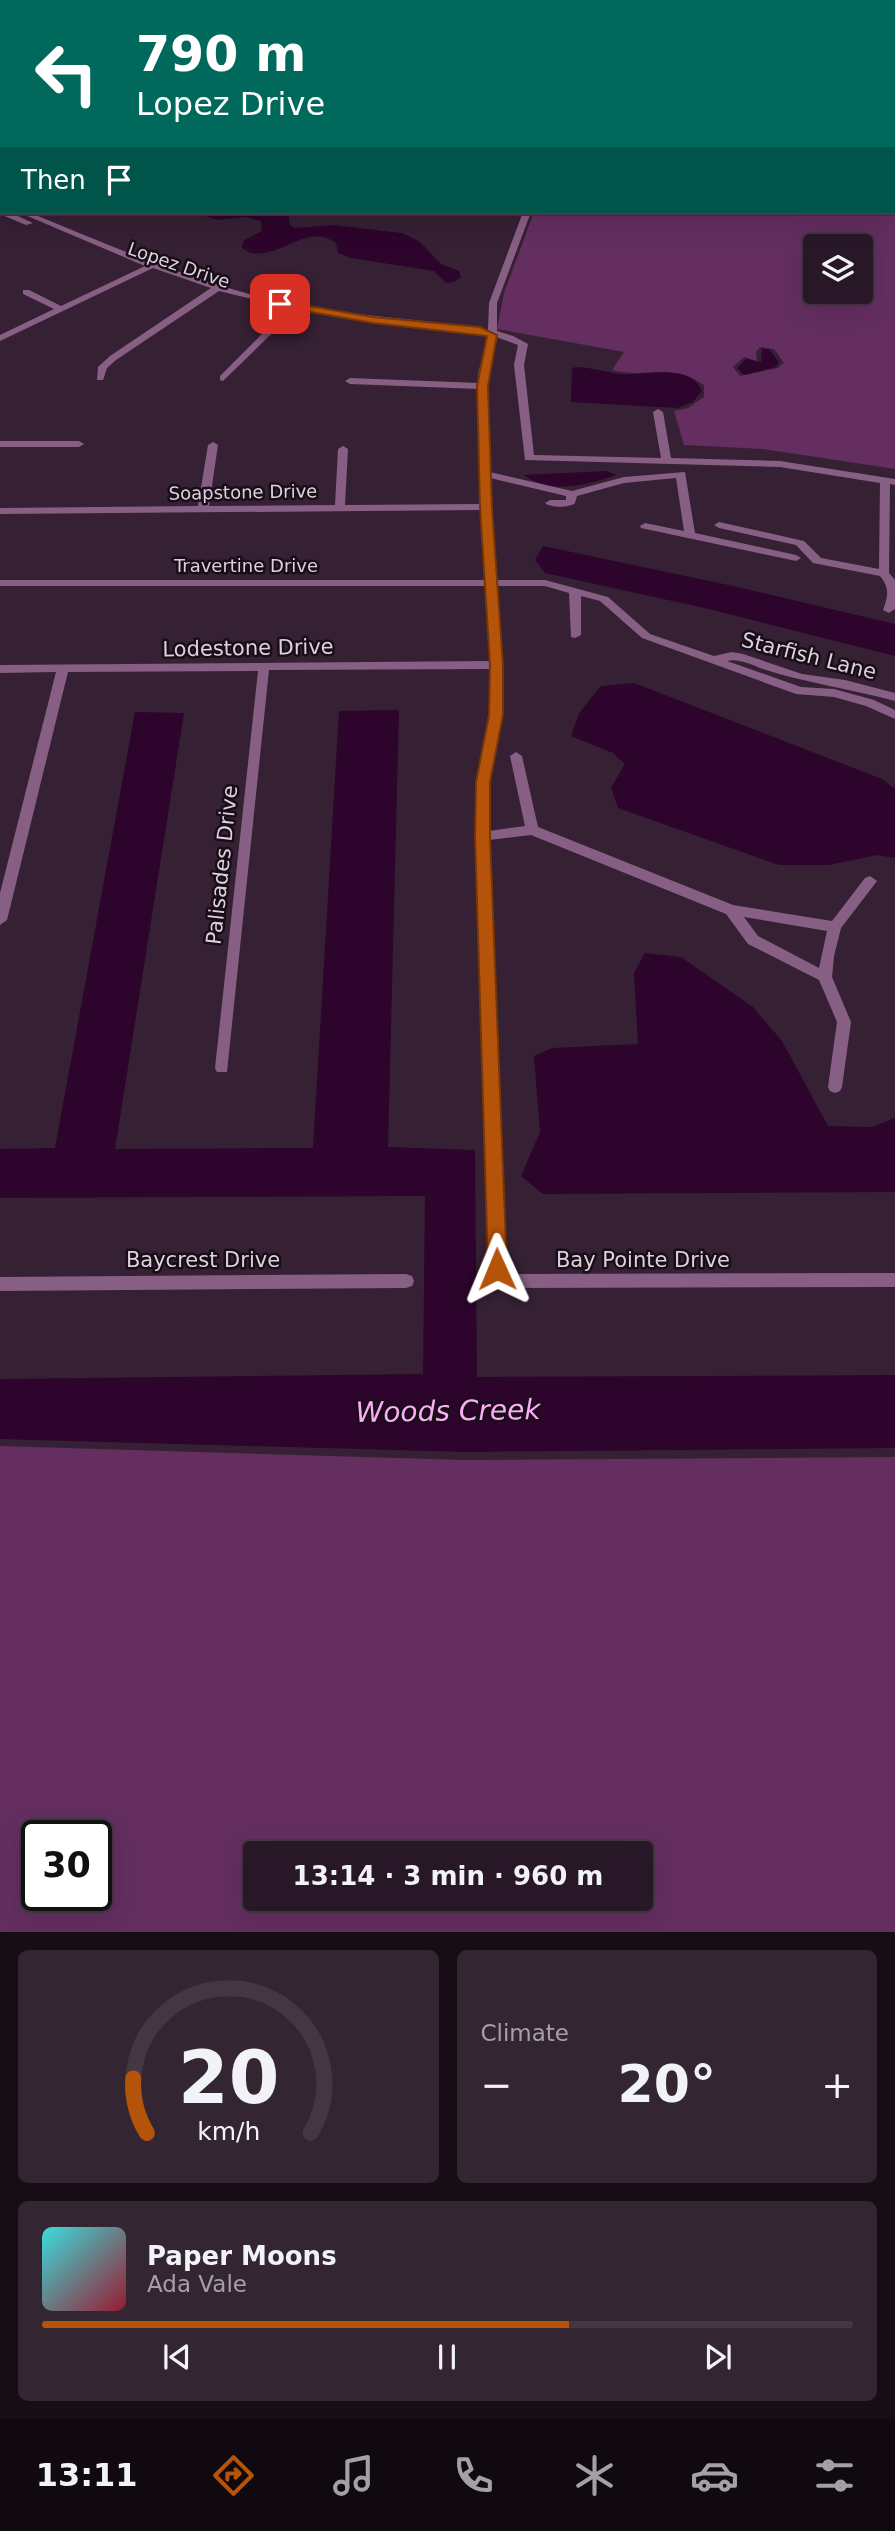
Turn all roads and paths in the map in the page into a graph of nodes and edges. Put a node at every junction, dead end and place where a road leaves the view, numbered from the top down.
1 (9, 214) edge
2 (26, 214) edge
3 (526, 214) edge
4 (147, 268) junction
5 (213, 291) junction
6 (26, 292) dead end
7 (61, 309) junction
8 (291, 310) junction
9 (492, 335) junction
10 (0, 338) edge
11 (100, 378) dead end
12 (223, 378) dead end
13 (350, 381) dead end
14 (483, 386) junction
15 (658, 412) dead end
16 (0, 444) edge
17 (79, 444) dead end
18 (213, 445) dead end
19 (343, 449) dead end
20 (666, 460) junction
21 (486, 474) junction
22 (890, 481) edge
23 (572, 494) junction
24 (550, 502) dead end
25 (486, 507) junction
26 (340, 508) junction
27 (203, 510) junction
28 (0, 511) edge
29 (719, 525) dead end
30 (645, 526) dead end
31 (690, 533) junction
32 (796, 558) dead end
33 (884, 573) junction
34 (491, 582) junction
35 (0, 583) edge
36 (576, 593) junction
37 (888, 610) dead end
38 (575, 635) dead end
39 (714, 660) junction
40 (496, 665) junction
41 (264, 667) junction
42 (0, 669) edge
43 (63, 669) junction
44 (895, 697) edge
45 (895, 715) edge
46 (516, 756) dead end
47 (532, 830) junction
48 (482, 836) junction
49 (870, 881) dead end
50 (731, 910) junction
51 (0, 920) edge
52 (835, 927) junction
53 (825, 976) junction
54 (222, 1068) dead end
55 (835, 1087) dead end
56 (895, 1280) edge
57 (406, 1281) dead end
58 (0, 1284) edge

1 - 4 street, Lopez Drive
2 - 4 street, Lopez Drive
3 - 9 street, Bay Pointe Drive
4 - 5 street, Lopez Drive
4 - 7 street
5 - 8 street, Lopez Drive
5 - 11 street
6 - 7 street
7 - 10 street
8 - 9 street, Lopez Drive
8 - 12 street
9 - 14 street, Bay Pointe Drive
9 - 20 street
13 - 14 street
14 - 21 street, Bay Pointe Drive
15 - 20 street
16 - 17 street
18 - 27 street
19 - 26 street
20 - 22 street
21 - 23 street
21 - 25 street, Bay Pointe Drive
22 - 33 street
23 - 24 street
23 - 31 street
25 - 26 street, Soapstone Drive
25 - 34 street, Bay Pointe Drive
26 - 27 street, Soapstone Drive
27 - 28 street, Soapstone Drive
29 - 33 street
30 - 31 street
31 - 32 street
33 - 37 street
34 - 35 street, Travertine Drive
34 - 36 street, Travertine Drive
34 - 40 street, Bay Pointe Drive
36 - 38 street
36 - 39 street, Travertine Drive
39 - 44 street, Starfish Lane
39 - 45 street, Travertine Drive
40 - 41 street, Lodestone Drive
40 - 48 street, Bay Pointe Drive
41 - 43 street, Lodestone Drive
41 - 54 street, Palisades Drive
42 - 43 street, Lodestone Drive
43 - 51 street
46 - 47 street
47 - 48 street
47 - 50 street
48 - 56 street, Bay Pointe Drive
49 - 52 street
50 - 52 street
50 - 53 street
52 - 53 street
53 - 55 street
57 - 58 street, Baycrest Drive

